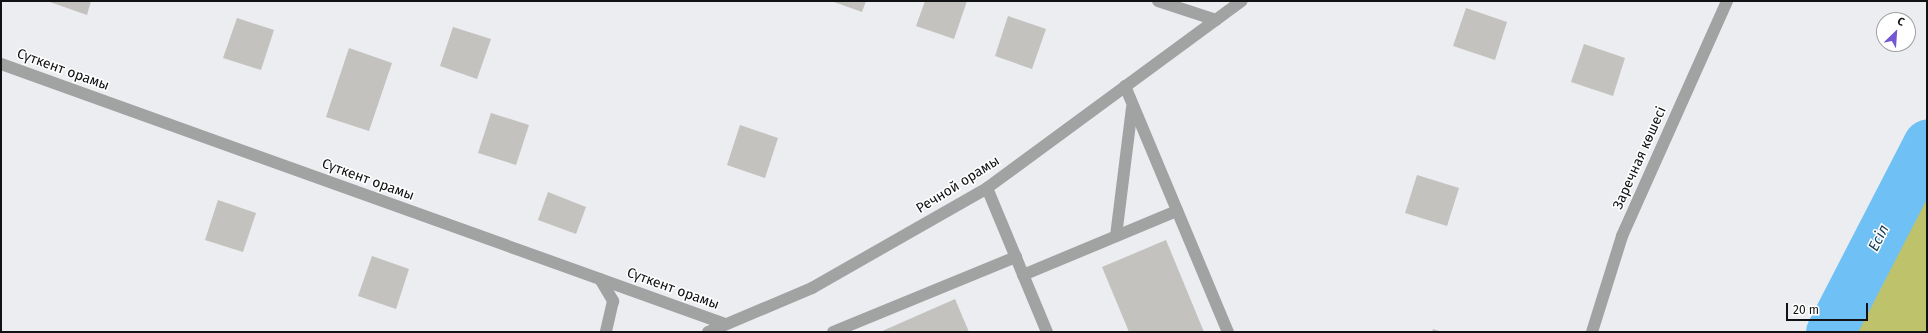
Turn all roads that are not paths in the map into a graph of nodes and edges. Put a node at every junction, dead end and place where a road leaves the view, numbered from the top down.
1 (1158, 1) edge
2 (1242, 1) edge
3 (1726, 1) edge
4 (1216, 20) junction
5 (1, 64) edge
6 (1125, 86) junction
7 (1132, 107) junction
8 (987, 188) junction
9 (1177, 211) junction
10 (1116, 236) junction
11 (1016, 257) junction
12 (1023, 276) junction
13 (600, 279) junction
14 (725, 324) junction
15 (606, 332) edge
16 (708, 332) edge
17 (833, 332) edge
18 (1047, 332) edge
19 (1228, 332) edge
20 (1592, 332) edge

1 - 4 street
2 - 4 street, Речной орамы
3 - 20 street, Заречная көшесі
4 - 6 street, Речной орамы
5 - 13 street, Сүткент орамы
6 - 7 street
6 - 8 street, Речной орамы
7 - 9 street
7 - 10 street
8 - 11 street
8 - 14 street, Речной орамы
9 - 10 street
9 - 19 street
10 - 12 street
11 - 12 street
11 - 17 street
12 - 18 street
13 - 14 street, Сүткент орамы
13 - 15 street
14 - 16 street, Речной орамы

